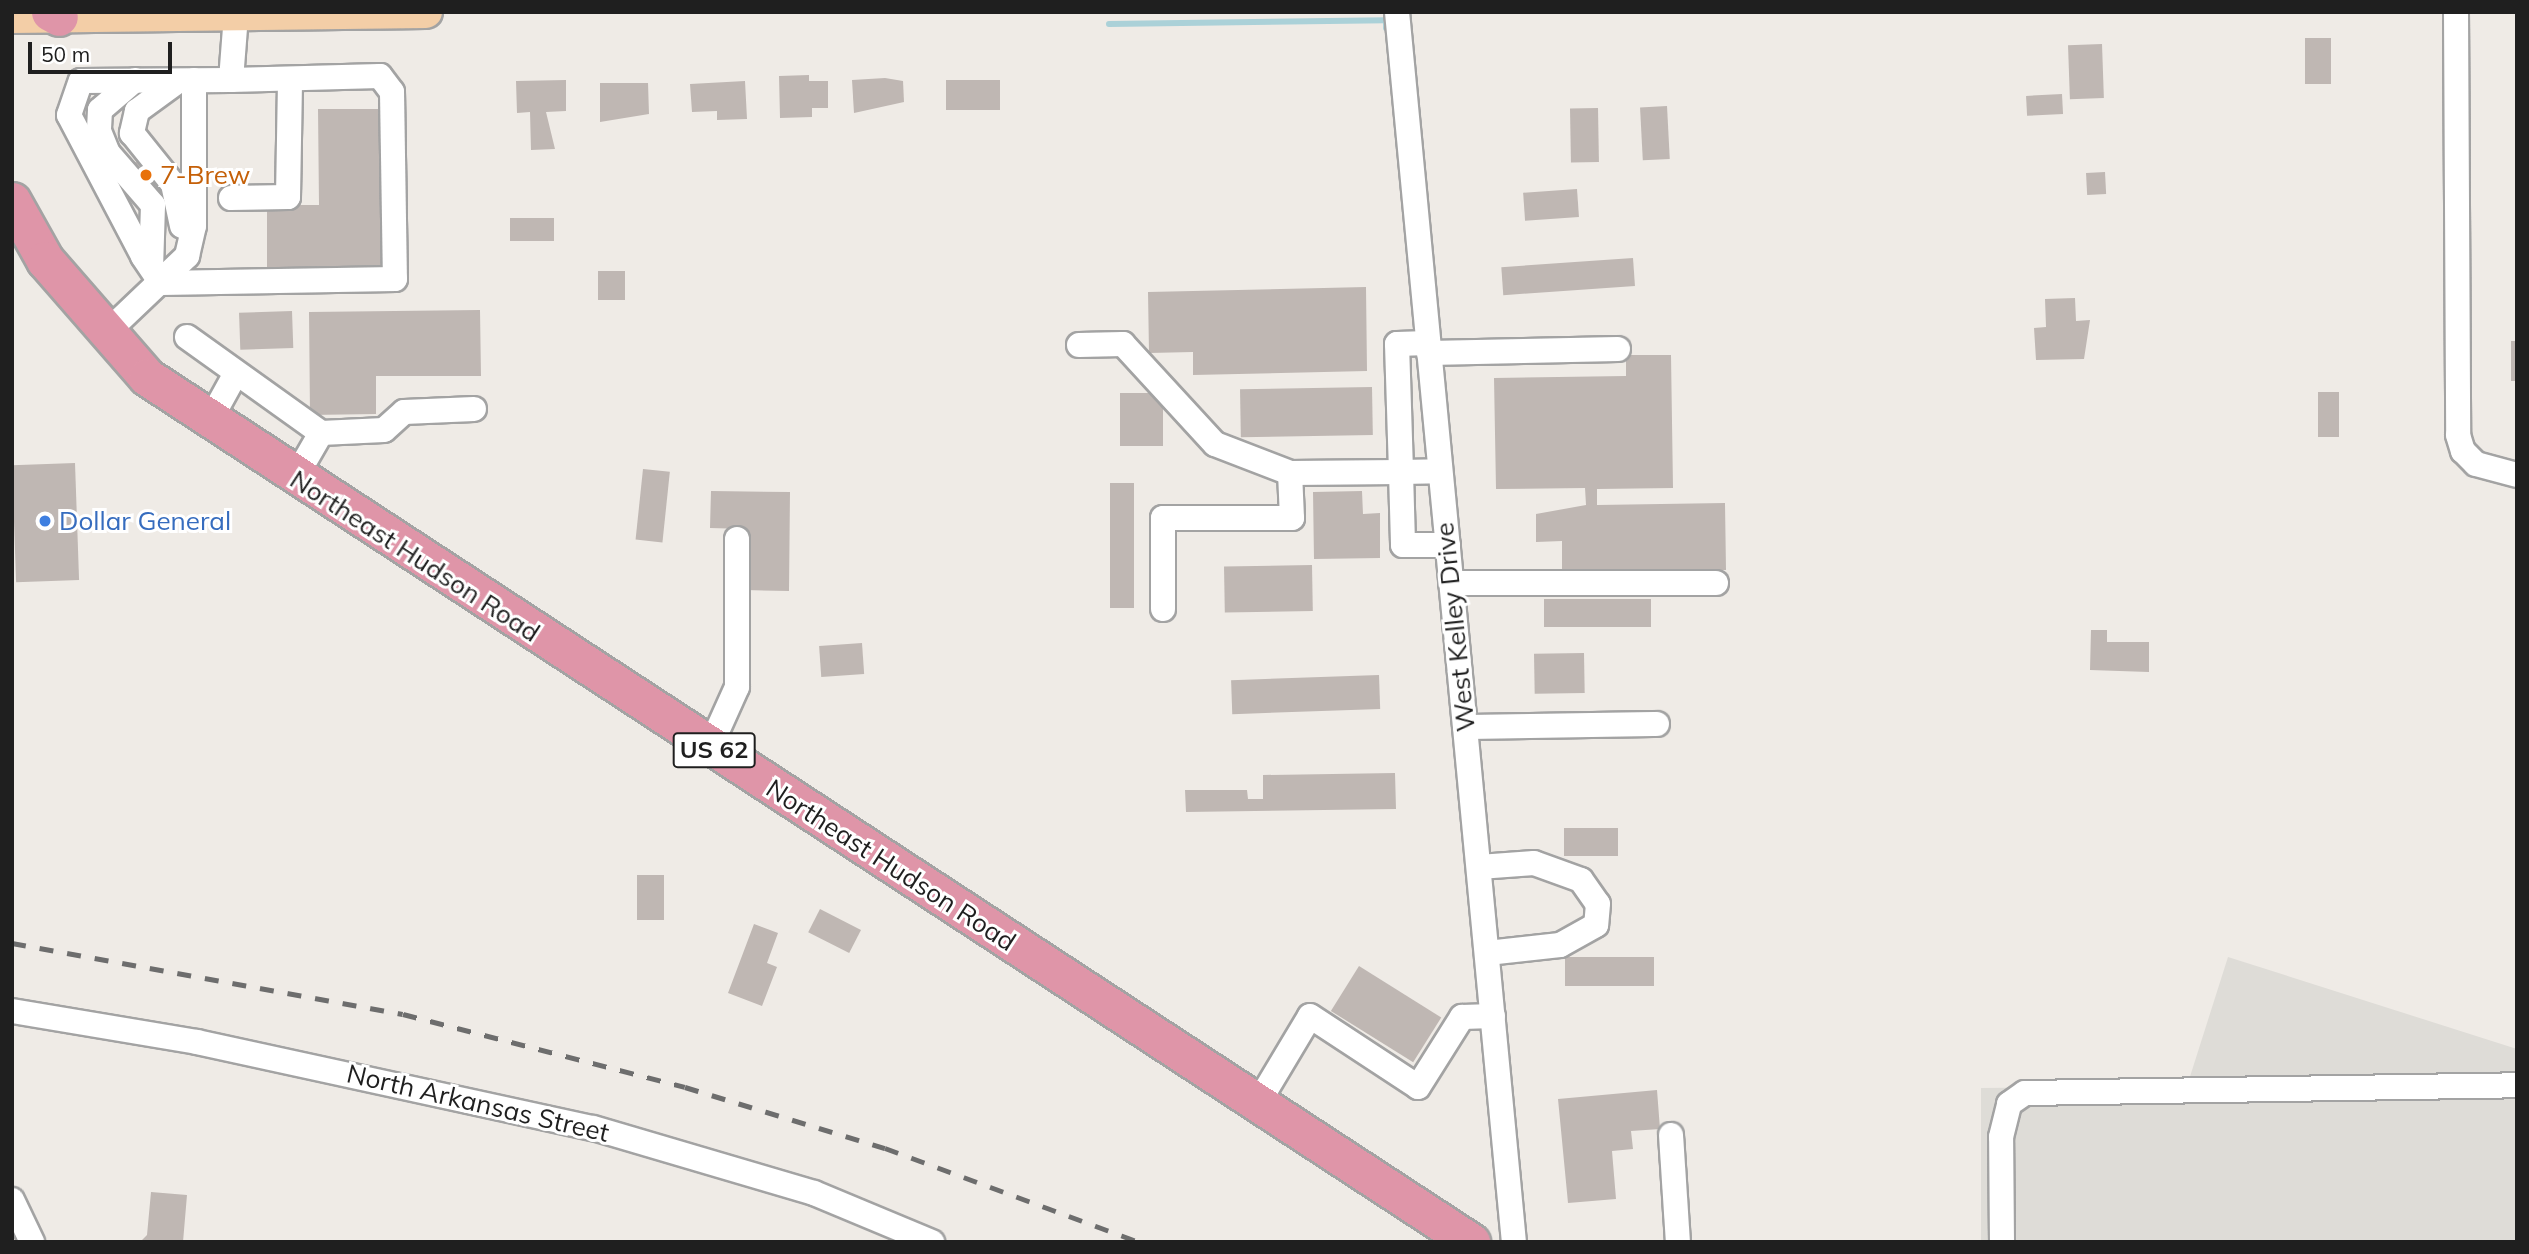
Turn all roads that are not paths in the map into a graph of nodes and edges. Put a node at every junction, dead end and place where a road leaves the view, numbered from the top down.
1 (426, 12) edge
2 (1396, 12) edge
3 (2456, 12) edge
4 (54, 14) edge
5 (185, 14) edge
6 (236, 15) junction
7 (12, 17) edge
8 (135, 79) junction
9 (290, 79) junction
10 (187, 80) junction
11 (231, 80) junction
12 (231, 198) dead end
13 (12, 201) edge
14 (178, 265) junction
15 (156, 275) junction
16 (104, 335) junction
17 (187, 337) dead end
18 (1079, 345) dead end
19 (1429, 348) junction
20 (1618, 349) dead end
21 (236, 373) junction
22 (474, 409) dead end
23 (209, 422) junction
24 (321, 433) junction
25 (1440, 471) junction
26 (1401, 472) junction
27 (1290, 473) junction
28 (2517, 475) edge
29 (295, 478) junction
30 (737, 539) dead end
31 (1448, 545) junction
32 (1451, 583) junction
33 (1716, 583) dead end
34 (1163, 609) dead end
35 (1657, 724) dead end
36 (1465, 727) junction
37 (710, 747) junction
38 (1479, 867) junction
39 (1487, 953) junction
40 (12, 1011) edge
41 (1493, 1016) junction
42 (2517, 1085) edge
43 (1258, 1103) junction
44 (1671, 1135) dead end
45 (12, 1200) edge
46 (32, 1242) edge
47 (932, 1242) edge
48 (1471, 1242) edge
49 (1514, 1242) edge
50 (1678, 1242) edge
51 (2002, 1242) edge

1 - 6 main road
2 - 19 street, West Kelley Drive
3 - 28 street
4 - 5 main road
4 - 7 main road
5 - 6 main road
6 - 11 street
8 - 10 street
8 - 15 street
8 - 15 street
9 - 11 street
9 - 12 street
9 - 15 street
10 - 11 street
10 - 14 street
10 - 14 street
13 - 16 highway, Northeast Hudson Road / US 62
14 - 15 street
15 - 16 street
16 - 23 highway, Northeast Hudson Road / US 62
17 - 21 street
18 - 27 street
19 - 20 street
19 - 25 street, West Kelley Drive
19 - 26 street
21 - 23 street
21 - 24 street
22 - 24 street
23 - 29 highway, Northeast Hudson Road / US 62
24 - 29 street
25 - 26 street
25 - 31 street, West Kelley Drive
26 - 27 street
26 - 31 street
27 - 34 street
29 - 37 highway, Northeast Hudson Road / US 62
30 - 37 street
31 - 32 street, West Kelley Drive
32 - 33 street
32 - 36 street, West Kelley Drive
35 - 36 street
36 - 38 street, West Kelley Drive
37 - 43 highway, Northeast Hudson Road / US 62
38 - 39 street, West Kelley Drive
38 - 39 street
39 - 41 street, West Kelley Drive
40 - 47 street, North Arkansas Street
41 - 43 street
41 - 49 street, West Kelley Drive
42 - 51 street
43 - 48 highway, Northeast Hudson Road / US 62
44 - 50 street
45 - 46 street

